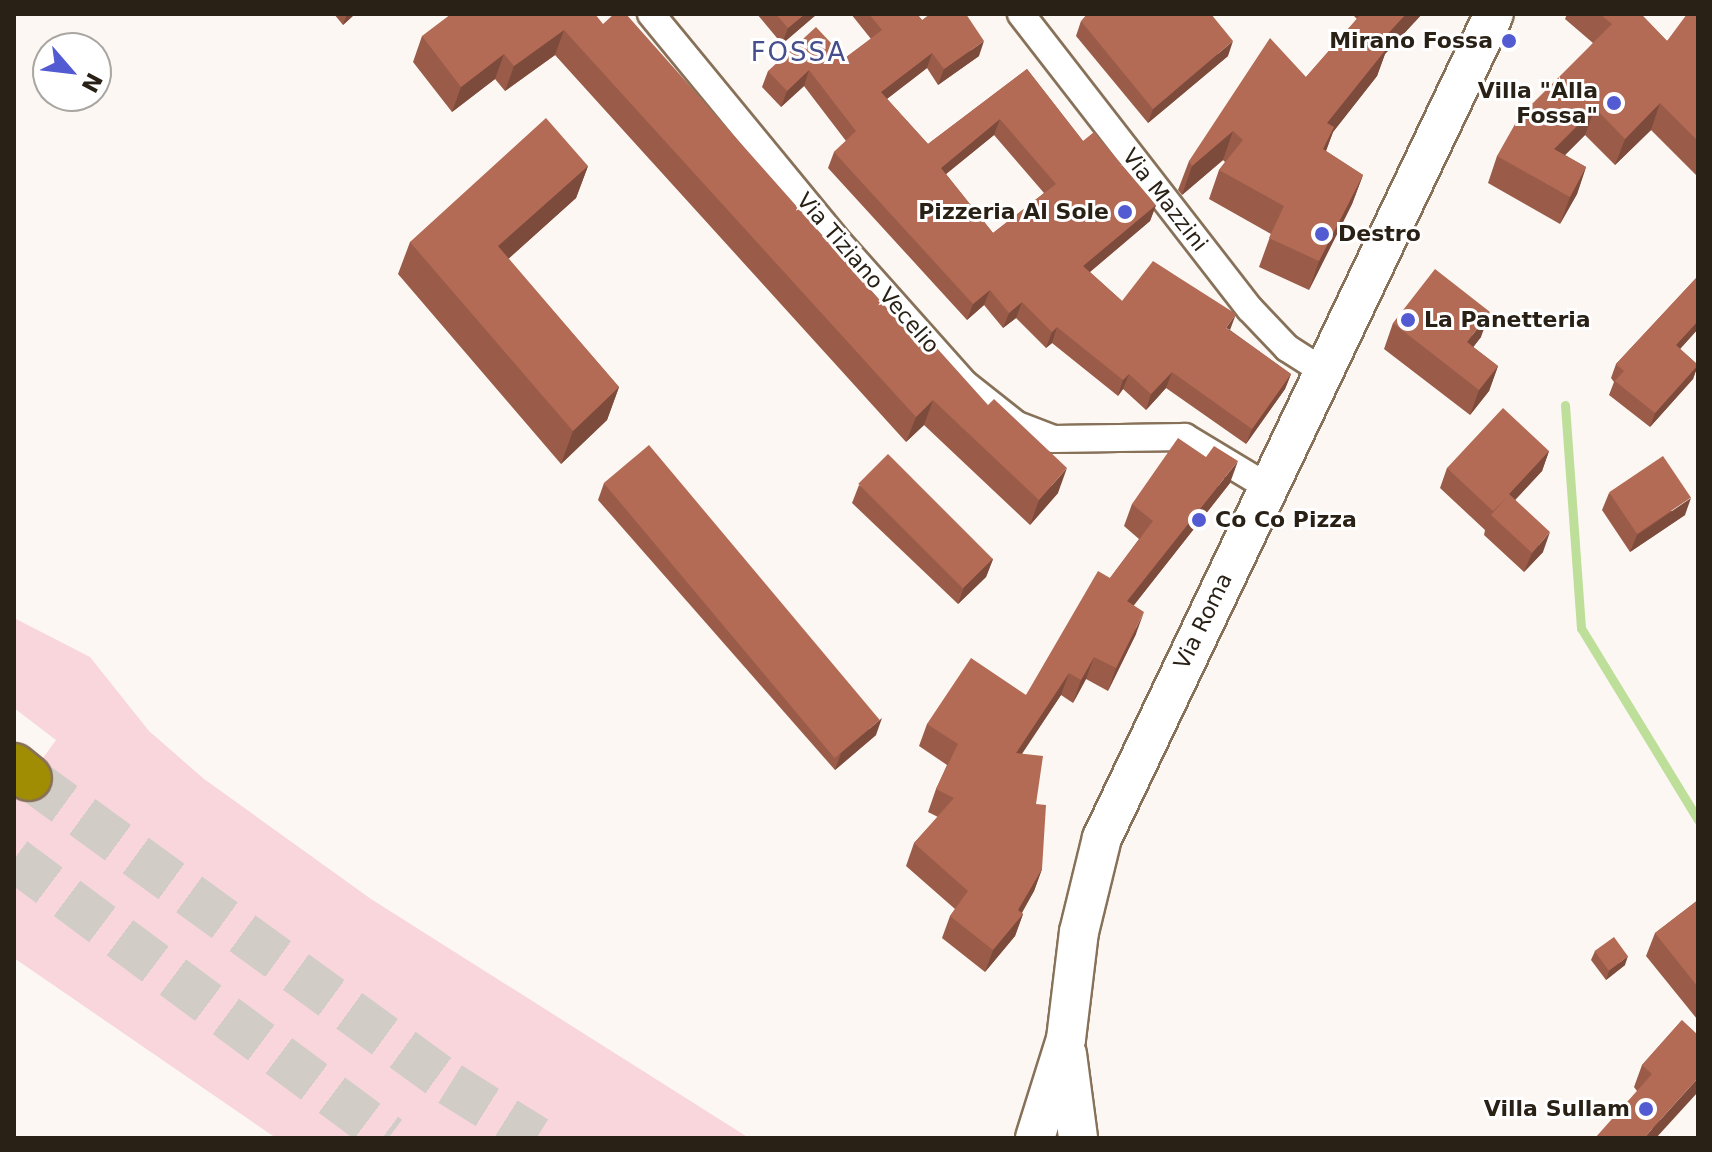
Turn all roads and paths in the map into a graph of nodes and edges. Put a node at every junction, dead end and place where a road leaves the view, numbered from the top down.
1 (651, 14) edge
2 (1021, 14) edge
3 (1494, 14) edge
4 (1323, 371) junction
5 (1268, 487) junction
6 (1066, 1039) junction
7 (1035, 1138) edge
8 (1078, 1138) edge

1 - 5 street, Via Tiziano Vecelio
2 - 4 street, Via Mazzini
3 - 4 main road, Via Roma
4 - 5 main road, Via Roma
5 - 6 main road, Via Roma
6 - 7 main road
6 - 8 main road

